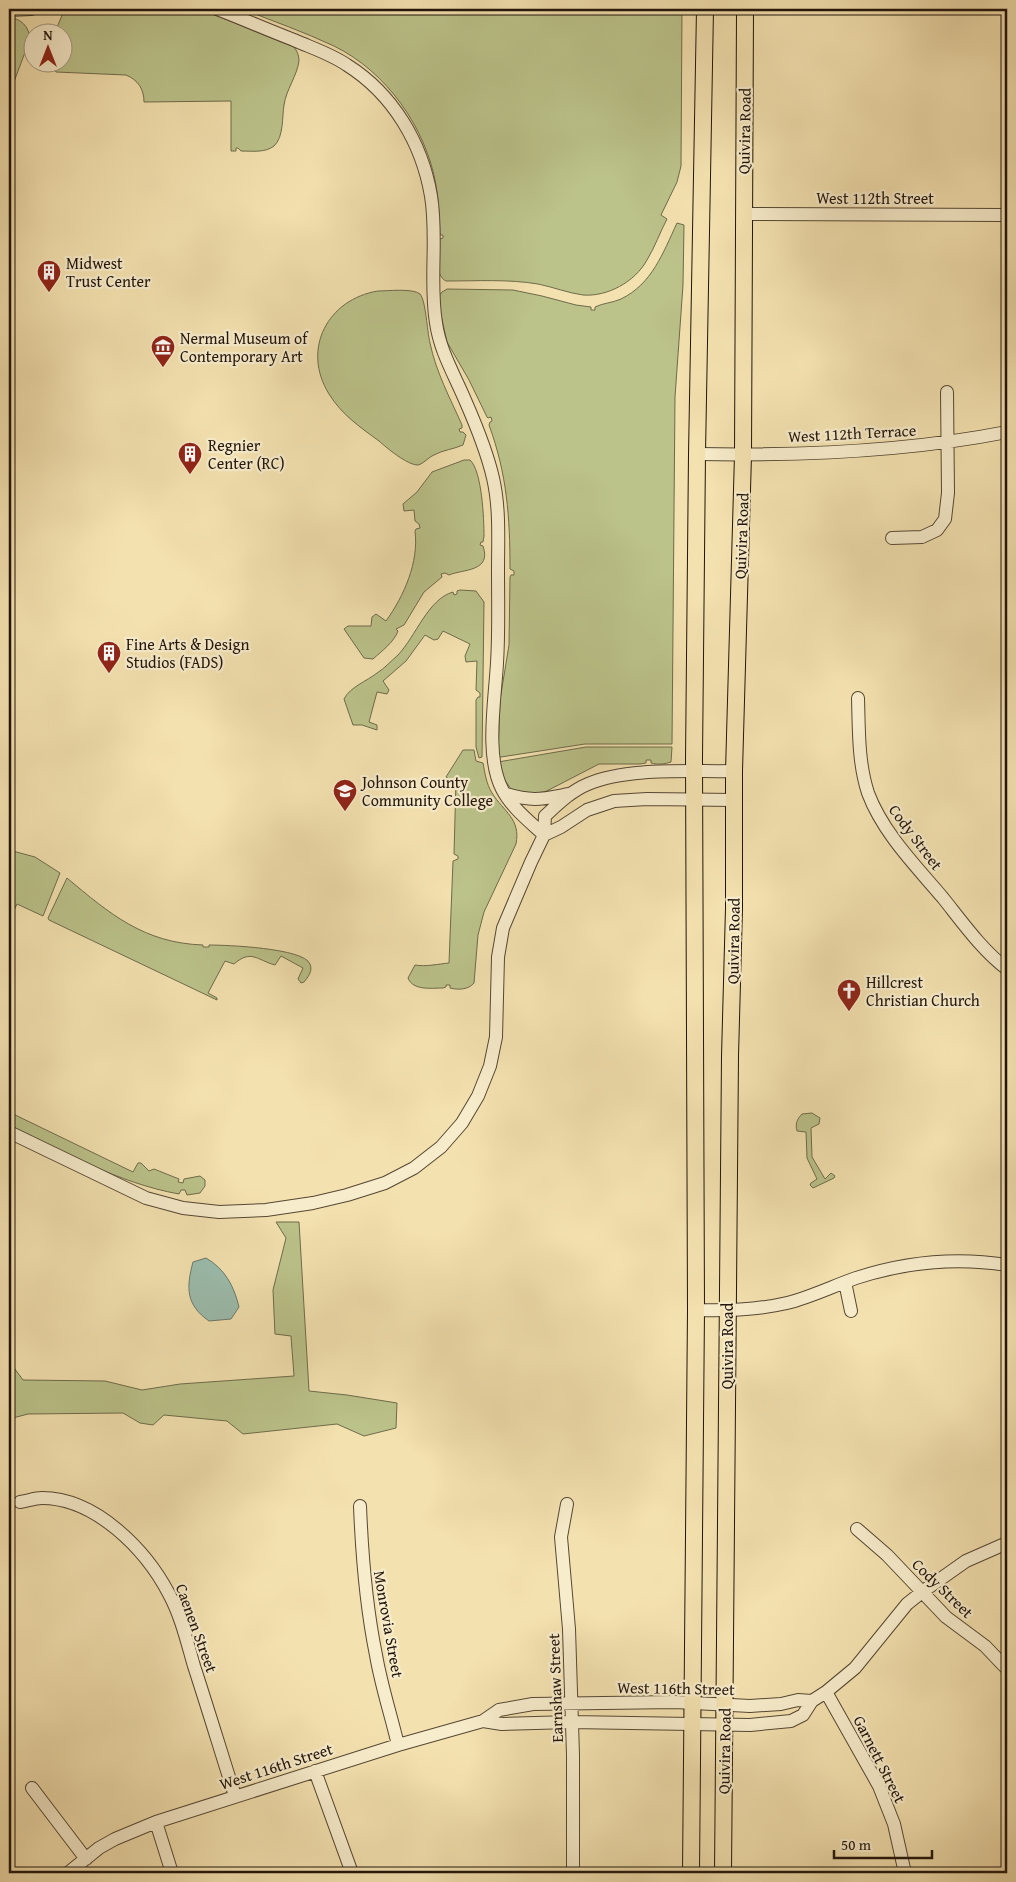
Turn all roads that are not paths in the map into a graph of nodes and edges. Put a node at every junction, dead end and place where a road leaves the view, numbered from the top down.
1 (31, 9) edge
2 (217, 9) edge
3 (704, 9) edge
4 (745, 9) edge
5 (9, 10) edge
6 (743, 214) junction
7 (1007, 215) edge
8 (948, 392) dead end
9 (1007, 432) edge
10 (948, 443) junction
11 (697, 454) junction
12 (743, 455) junction
13 (892, 538) dead end
14 (858, 698) dead end
15 (734, 771) junction
16 (694, 772) junction
17 (574, 793) junction
18 (506, 794) junction
19 (694, 800) junction
20 (734, 800) junction
21 (544, 836) junction
22 (1007, 969) edge
23 (9, 1132) edge
24 (1007, 1265) edge
25 (845, 1282) junction
26 (696, 1310) junction
27 (727, 1311) junction
28 (851, 1311) dead end
29 (20, 1502) dead end
30 (567, 1504) dead end
31 (360, 1506) dead end
32 (857, 1529) dead end
33 (1007, 1543) edge
34 (922, 1592) junction
35 (1007, 1669) edge
36 (826, 1692) junction
37 (812, 1700) junction
38 (572, 1704) junction
39 (693, 1704) junction
40 (725, 1705) junction
41 (483, 1721) junction
42 (572, 1722) junction
43 (692, 1724) junction
44 (725, 1725) junction
45 (398, 1745) junction
46 (315, 1771) junction
47 (32, 1788) dead end
48 (235, 1796) junction
49 (156, 1822) junction
50 (86, 1858) junction
51 (68, 1873) edge
52 (172, 1873) edge
53 (352, 1873) edge
54 (573, 1873) edge
55 (691, 1873) edge
56 (723, 1873) edge
57 (905, 1873) edge

1 - 5 street
2 - 18 street
3 - 11 main road, Quivira Road
4 - 6 main road, Quivira Road
6 - 7 street, West 112th Street
6 - 12 main road, Quivira Road
8 - 10 street
9 - 10 street, West 112th Terrace
10 - 12 street, West 112th Terrace
10 - 13 street
11 - 12 street, West 112th Terrace
11 - 16 main road, Quivira Road
12 - 15 main road, Quivira Road
14 - 22 street, Cody Street
15 - 16 street
15 - 20 main road, Quivira Road
16 - 17 street
16 - 19 main road, Quivira Road
17 - 18 street
17 - 21 street
18 - 21 street
19 - 20 street
19 - 21 street
19 - 26 main road, Quivira Road
20 - 27 main road, Quivira Road
21 - 23 street
24 - 25 street
25 - 27 street
25 - 28 street
26 - 27 street
26 - 39 main road, Quivira Road
27 - 40 main road, Quivira Road
29 - 48 street, Caenen Street
30 - 38 street, Earnshaw Street
31 - 45 street, Monrovia Street
32 - 34 street, Cody Street
33 - 34 street, West 116th Street
34 - 35 street, Cody Street
34 - 36 street, West 116th Street
36 - 37 street, West 116th Street
36 - 57 street, Garnett Street
37 - 40 street, West 116th Street
37 - 44 street, West 116th Street
38 - 39 street, West 116th Street
38 - 41 street, West 116th Street
38 - 42 street, Earnshaw Street
39 - 40 street, West 116th Street
39 - 43 main road, Quivira Road
40 - 44 main road, Quivira Road
41 - 42 street, West 116th Street
41 - 45 street, West 116th Street
42 - 43 street, West 116th Street
42 - 54 street, Earnshaw Street
43 - 44 street, West 116th Street
43 - 55 main road, Quivira Road
44 - 56 main road, Quivira Road
45 - 46 street, West 116th Street
46 - 48 street, West 116th Street
46 - 53 street
47 - 50 street
48 - 49 street, West 116th Street
49 - 50 street, West 116th Street
49 - 52 street
50 - 51 street, West 116th Street

